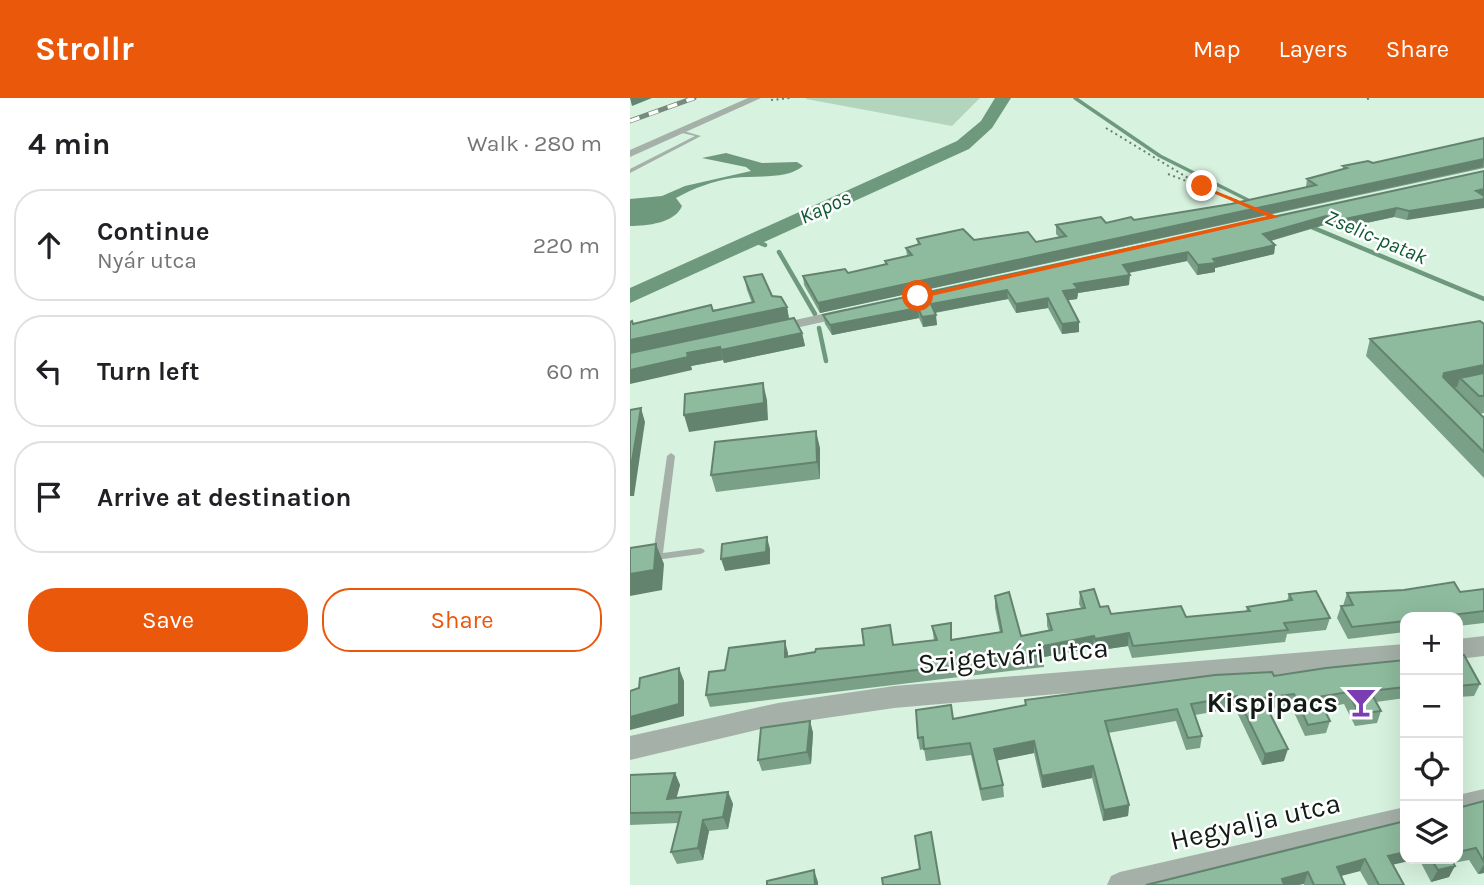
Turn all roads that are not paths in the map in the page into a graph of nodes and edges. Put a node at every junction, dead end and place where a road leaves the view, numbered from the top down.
1 (759, 99) edge
2 (680, 131) junction
3 (630, 154) edge
4 (630, 170) edge
5 (866, 308) edge
6 (761, 332) edge
7 (671, 456) dead end
8 (700, 551) dead end
9 (1400, 654) edge
10 (630, 748) edge
11 (1484, 800) edge
12 (1463, 805) edge
13 (1400, 819) edge
14 (1120, 885) edge

1 - 2 street
2 - 3 street
2 - 4 lane
5 - 6 street
7 - 8 lane
9 - 10 street, Szigetvári utca
11 - 12 street
13 - 14 street, Hegyalja utca

